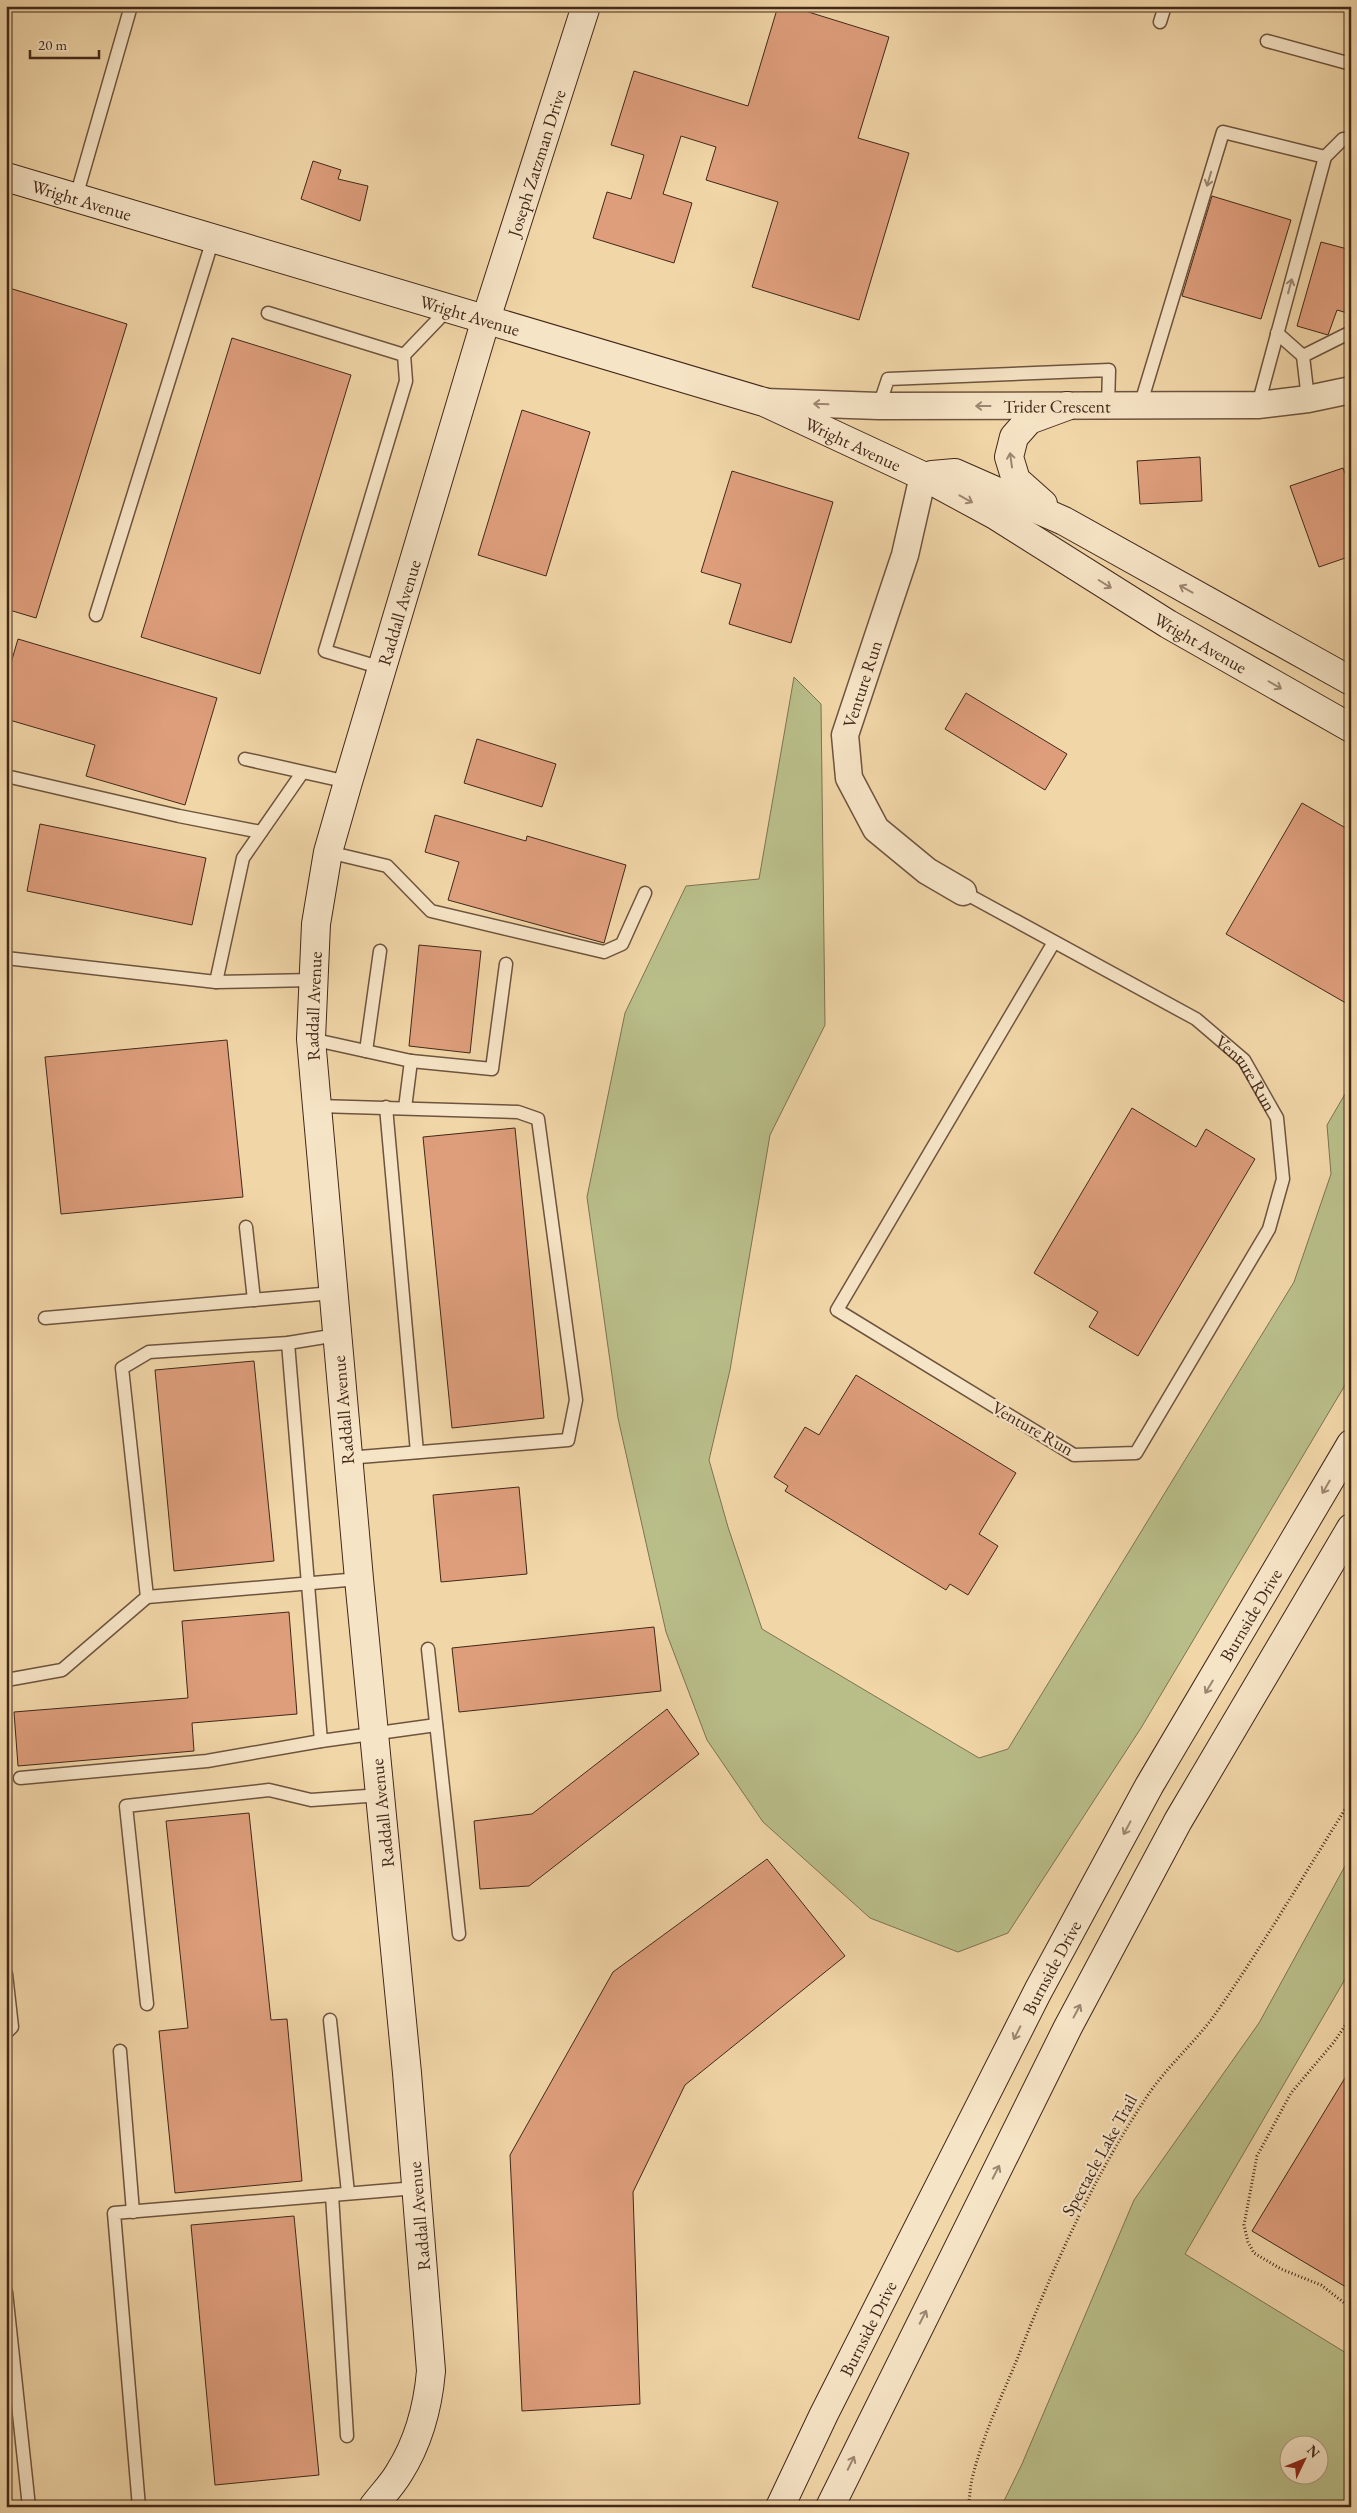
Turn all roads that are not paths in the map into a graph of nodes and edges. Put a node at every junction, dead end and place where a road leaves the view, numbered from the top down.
1 (131, 6) edge
2 (586, 6) edge
3 (1165, 6) edge
4 (1160, 22) dead end
5 (1267, 41) dead end
6 (1351, 64) edge
7 (1351, 140) edge
8 (1325, 157) junction
9 (6, 176) edge
10 (76, 197) junction
11 (212, 239) junction
12 (449, 308) junction
13 (268, 313) dead end
14 (486, 319) junction
15 (1351, 332) edge
16 (1277, 333) junction
17 (404, 355) junction
18 (1303, 356) junction
19 (1351, 390) edge
20 (1308, 399) junction
21 (764, 402) junction
22 (1258, 404) junction
23 (879, 406) junction
24 (1067, 406) junction
25 (1108, 406) junction
26 (1140, 406) junction
27 (923, 476) junction
28 (1064, 521) junction
29 (1227, 612) junction
30 (96, 615) dead end
31 (1168, 624) junction
32 (382, 668) junction
33 (1351, 681) edge
34 (1351, 728) edge
35 (245, 758) dead end
36 (302, 773) junction
37 (6, 776) edge
38 (348, 782) junction
39 (262, 832) junction
40 (328, 852) junction
41 (962, 892) joint
42 (645, 893) dead end
43 (1054, 942) junction
44 (380, 951) dead end
45 (6, 958) edge
46 (506, 964) dead end
47 (312, 980) junction
48 (216, 982) junction
49 (311, 1039) junction
50 (366, 1051) junction
51 (411, 1061) junction
52 (318, 1106) junction
53 (386, 1107) junction
54 (405, 1108) junction
55 (246, 1227) dead end
56 (333, 1293) junction
57 (254, 1300) junction
58 (45, 1318) dead end
59 (337, 1335) junction
60 (288, 1343) junction
61 (1351, 1444) edge
62 (417, 1452) junction
63 (348, 1458) junction
64 (1351, 1528) edge
65 (359, 1579) junction
66 (308, 1583) junction
67 (147, 1597) junction
68 (428, 1649) dead end
69 (12, 1679) dead end
70 (436, 1725) junction
71 (373, 1733) junction
72 (321, 1741) junction
73 (20, 1778) dead end
74 (381, 1795) junction
75 (459, 1934) dead end
76 (6, 1974) edge
77 (147, 2004) dead end
78 (330, 2020) dead end
79 (6, 2033) edge
80 (120, 2051) dead end
81 (416, 2188) junction
82 (348, 2193) junction
83 (332, 2194) junction
84 (133, 2212) junction
85 (6, 2292) edge
86 (347, 2436) dead end
87 (29, 2507) edge
88 (139, 2507) edge
89 (373, 2507) edge
90 (780, 2507) edge
91 (830, 2507) edge

1 - 10 lane
2 - 14 main road, Joseph Zatzman Drive
3 - 4 lane
5 - 6 lane
7 - 8 lane
16 -> 8 lane
8 -> 26 lane
9 - 10 main road, Wright Avenue
10 - 11 main road, Wright Avenue
11 - 12 main road, Wright Avenue
11 - 30 lane
12 - 14 main road, Wright Avenue
12 - 17 lane
13 - 17 lane
14 - 21 main road, Wright Avenue
14 - 32 main road, Raddall Avenue
15 - 18 lane
16 - 18 lane
16 - 22 lane
17 - 32 lane
18 - 20 lane
19 - 20 street, Trider Crescent
20 - 22 street, Trider Crescent
23 -> 21 street, Trider Crescent
21 - 27 main road, Wright Avenue
22 - 26 street, Trider Crescent
24 -> 23 street, Trider Crescent
23 - 25 lane
24 - 25 street, Trider Crescent
28 -> 24 main road
25 - 26 street, Trider Crescent
27 - 28 main road, Wright Avenue
27 -> 31 main road, Wright Avenue
27 - 41 street, Venture Run
29 -> 28 main road, Wright Avenue
29 - 31 main road
29 - 33 main road, Wright Avenue
31 -> 34 main road, Wright Avenue
32 - 38 main road, Raddall Avenue
35 - 36 lane
36 - 38 lane
36 - 39 lane
37 - 39 lane
38 - 40 main road, Raddall Avenue
39 - 48 lane
40 - 42 lane
40 - 47 main road, Raddall Avenue
41 - 43 lane, Venture Run
43 - 43 lane, Venture Run
44 - 50 lane
45 - 48 lane
46 - 51 lane
47 - 48 lane
47 - 49 main road, Raddall Avenue
49 - 50 lane
49 - 52 main road, Raddall Avenue
50 - 51 lane
51 - 54 lane
52 - 53 lane
52 - 56 main road, Raddall Avenue
53 - 54 lane
53 - 62 lane
54 - 62 lane
55 - 57 lane
56 - 57 lane
56 - 59 main road, Raddall Avenue
57 - 58 lane
59 - 60 lane
59 - 63 main road, Raddall Avenue
60 - 66 lane
60 - 67 lane
61 -> 90 main road, Burnside Drive
62 - 63 lane
63 - 65 main road, Raddall Avenue
91 -> 64 main road
65 - 66 lane
65 - 71 main road, Raddall Avenue
66 - 67 lane
66 - 72 lane
67 - 69 lane
68 - 70 lane
70 - 71 lane
70 - 75 lane
71 - 72 lane
71 - 74 main road, Raddall Avenue
72 - 73 lane
74 - 77 lane
74 - 81 main road, Raddall Avenue
76 - 79 lane
78 - 82 lane
80 - 84 lane
81 - 82 lane
81 - 89 main road, Raddall Avenue
82 - 83 lane
83 - 84 lane
83 - 86 lane
84 - 88 lane
85 - 87 lane

